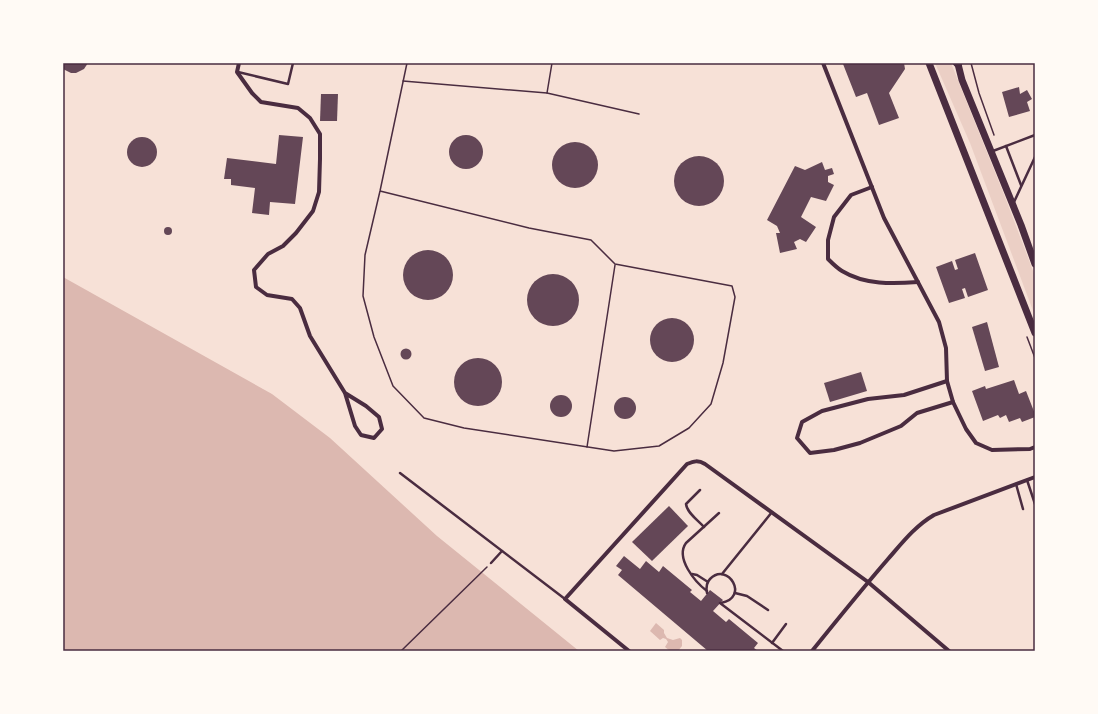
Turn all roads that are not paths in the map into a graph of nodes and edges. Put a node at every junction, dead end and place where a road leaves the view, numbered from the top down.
1 (239, 63) edge
2 (293, 63) edge
3 (823, 63) edge
4 (929, 63) edge
5 (958, 63) edge
6 (238, 72) junction
7 (1035, 135) edge
8 (1006, 146) junction
9 (992, 152) junction
10 (1035, 158) edge
11 (1021, 186) junction
12 (872, 187) junction
13 (1013, 205) junction
14 (1035, 264) edge
15 (918, 282) junction
16 (1033, 325) edge
17 (1035, 333) edge
18 (948, 381) junction
19 (345, 393) junction
20 (953, 402) junction
21 (1035, 447) edge
22 (400, 473) dead end
23 (1035, 477) edge
24 (1027, 480) junction
25 (1016, 484) junction
26 (700, 490) dead end
27 (1035, 504) edge
28 (1023, 509) dead end
29 (772, 512) junction
30 (719, 513) dead end
31 (704, 527) junction
32 (502, 551) junction
33 (491, 563) road end
34 (691, 573) junction
35 (722, 574) junction
36 (708, 582) junction
37 (868, 582) junction
38 (735, 593) junction
39 (565, 599) junction
40 (768, 610) dead end
41 (786, 624) dead end
42 (772, 643) junction
43 (629, 651) edge
44 (783, 651) edge
45 (812, 651) edge
46 (949, 651) edge

1 - 6 street
2 - 6 lane
3 - 12 street
4 - 16 main road
5 - 9 main road
6 - 19 street
7 - 8 lane
8 - 9 lane
8 - 11 lane
9 - 13 main road
10 - 11 lane
11 - 13 lane
12 - 15 street
12 - 15 street
13 - 14 main road
15 - 18 street
16 - 17 main road
18 - 20 street
18 - 20 street
19 - 19 street
20 - 21 street
22 - 32 lane
23 - 24 street
24 - 25 street
24 - 27 lane
25 - 28 lane
25 - 37 street
26 - 31 lane
29 - 35 lane
29 - 37 street
29 - 39 street
30 - 31 lane
31 - 34 lane
32 - 33 lane
32 - 39 lane
34 - 36 lane
34 - 36 lane
35 - 36 lane
35 - 38 lane
37 - 45 street
37 - 46 street
38 - 40 lane
38 - 42 lane
39 - 43 street
41 - 42 lane
42 - 44 lane

